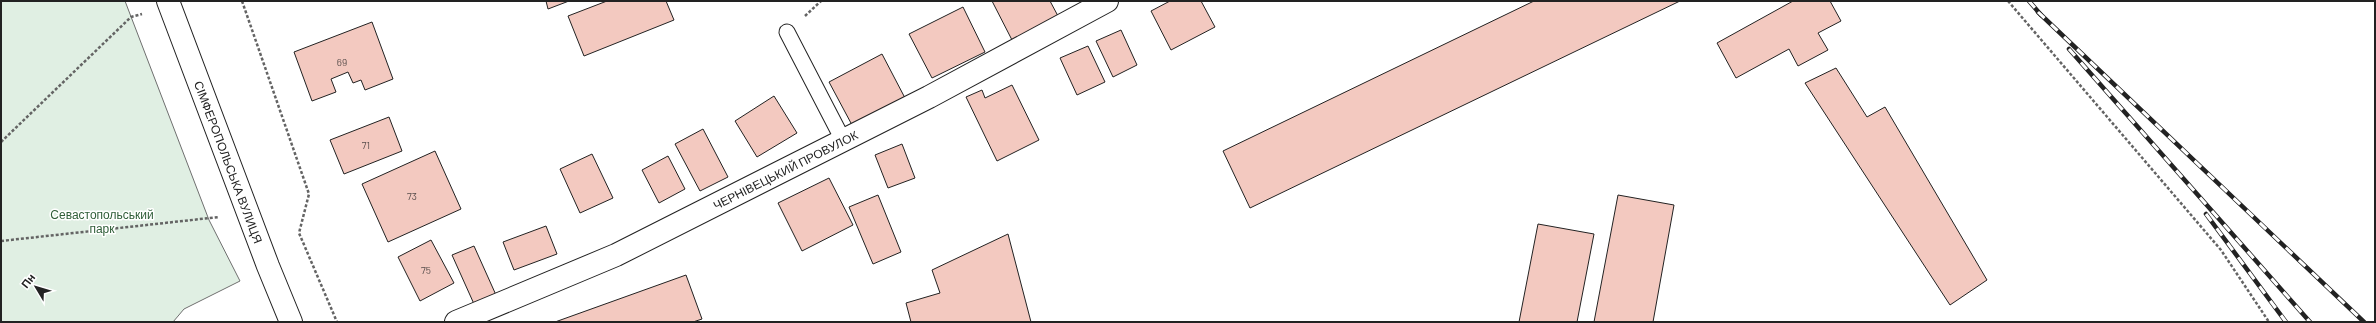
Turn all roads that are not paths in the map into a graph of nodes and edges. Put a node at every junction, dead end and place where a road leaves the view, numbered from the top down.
1 (1107, 1) edge
2 (169, 3) edge
3 (787, 32) dead end
4 (843, 140) junction
5 (291, 322) edge
6 (456, 322) edge

1 - 4 street, ЧЕРНІВЕЦЬКИЙ ПРОВУЛОК
2 - 5 street, СІМФЕРОПОЛЬСЬКА ВУЛИЦЯ
3 - 4 lane
4 - 6 street, ЧЕРНІВЕЦЬКИЙ ПРОВУЛОК

